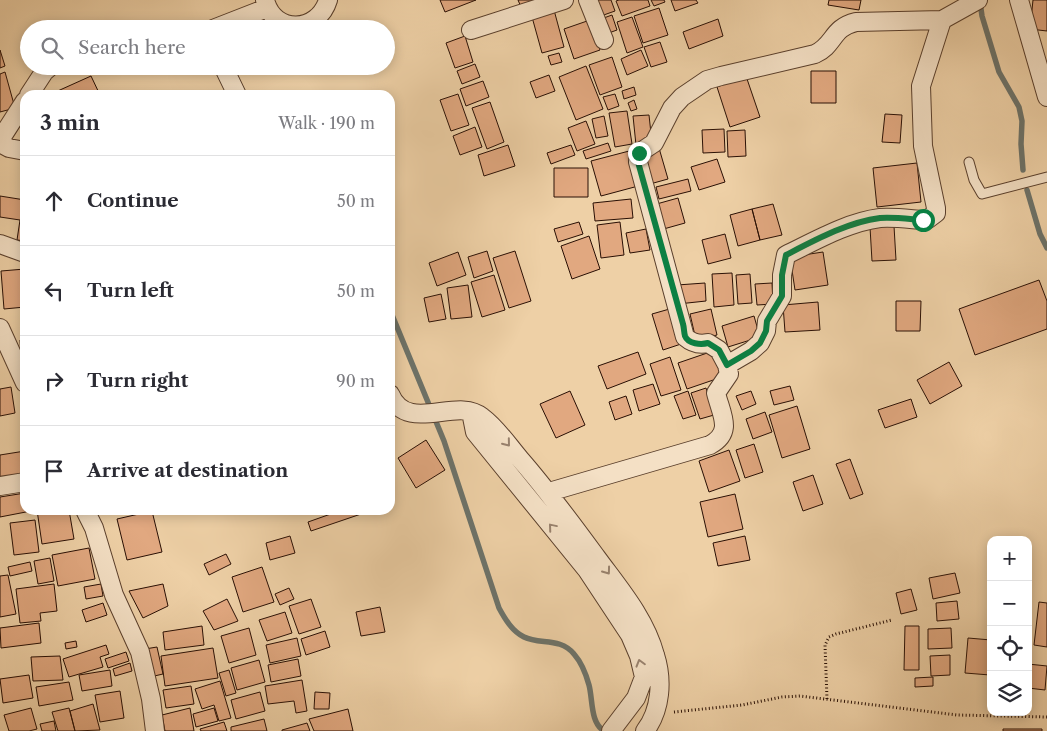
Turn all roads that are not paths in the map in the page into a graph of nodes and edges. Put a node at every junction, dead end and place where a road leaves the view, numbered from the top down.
1 (328, 0) edge
2 (564, 0) edge
3 (588, 0) edge
4 (978, 0) edge
5 (1019, 0) edge
6 (266, 4) edge
7 (232, 20) edge
8 (278, 20) edge
9 (314, 20) edge
10 (942, 20) junction
11 (471, 30) dead end
12 (604, 40) dead end
13 (42, 75) edge
14 (227, 75) edge
15 (32, 90) edge
16 (235, 90) edge
17 (1047, 98) edge
18 (20, 109) edge
19 (0, 141) edge
20 (20, 150) edge
21 (970, 162) dead end
22 (1047, 177) edge
23 (0, 244) edge
24 (20, 251) edge
25 (0, 328) edge
26 (727, 365) junction
27 (20, 372) edge
28 (395, 402) edge
29 (471, 412) junction
30 (20, 483) edge
31 (0, 486) edge
32 (549, 492) junction
33 (88, 515) edge
34 (613, 728) edge
35 (155, 731) edge
36 (645, 731) edge

1 - 9 street
2 - 11 street
3 - 12 street
4 - 10 street
5 - 17 street
6 - 7 street
6 - 8 street
10 - 26 street
10 - 26 street
13 - 15 street
14 - 16 street
18 - 19 street
19 - 20 street
21 - 22 lane
23 - 24 street
25 - 27 street
26 - 32 street
28 - 29 street
29 -> 32 street
34 -> 29 street
30 - 31 street
32 -> 36 street
33 - 35 street

